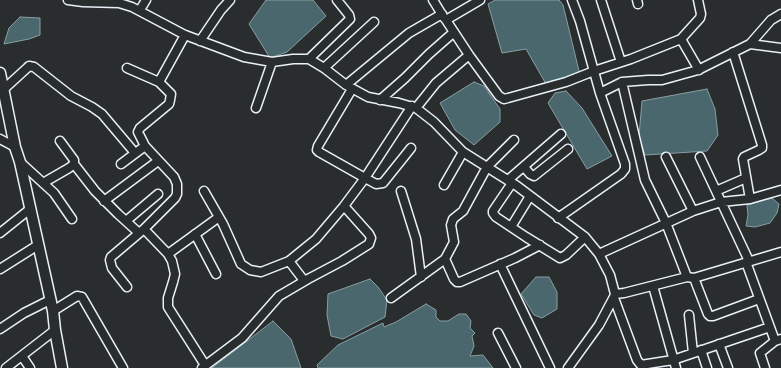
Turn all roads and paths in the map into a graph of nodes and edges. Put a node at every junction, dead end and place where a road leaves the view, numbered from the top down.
1 (68, 0) edge
2 (146, 0) edge
3 (230, 0) edge
4 (337, 0) edge
5 (433, 0) edge
6 (572, 0) edge
7 (601, 0) edge
8 (698, 0) edge
9 (101, 1) edge
10 (476, 1) edge
11 (120, 2) edge
12 (140, 10) junction
13 (781, 14) edge
14 (444, 17) junction
15 (374, 22) dead end
16 (454, 32) junction
17 (185, 35) junction
18 (681, 39) junction
19 (200, 41) junction
20 (750, 44) junction
21 (781, 48) edge
22 (733, 52) junction
23 (469, 55) junction
24 (309, 60) junction
25 (272, 62) junction
26 (621, 62) junction
27 (127, 68) dead end
28 (324, 68) junction
29 (700, 70) junction
30 (594, 71) junction
31 (0, 73) edge
32 (159, 82) junction
33 (622, 82) junction
34 (349, 87) junction
35 (4, 89) junction
36 (600, 94) junction
37 (380, 100) junction
38 (414, 107) junction
39 (256, 108) dead end
40 (561, 134) dead end
41 (0, 139) edge
42 (514, 140) dead end
43 (60, 141) dead end
44 (144, 146) junction
45 (15, 147) junction
46 (411, 148) dead end
47 (568, 149) dead end
48 (463, 152) junction
49 (135, 153) junction
50 (666, 157) dead end
51 (700, 157) dead end
52 (158, 161) junction
53 (20, 162) junction
54 (74, 164) junction
55 (121, 164) dead end
56 (487, 166) junction
57 (524, 166) junction
58 (365, 178) junction
59 (746, 178) junction
60 (510, 182) junction
61 (43, 183) junction
62 (444, 185) dead end
63 (781, 190) edge
64 (204, 191) dead end
65 (401, 191) dead end
66 (716, 191) junction
67 (158, 194) dead end
68 (530, 196) junction
69 (750, 199) junction
70 (104, 201) junction
71 (721, 202) junction
72 (344, 206) junction
73 (30, 209) junction
74 (693, 211) junction
75 (219, 217) junction
76 (558, 218) junction
77 (72, 219) dead end
78 (126, 221) junction
79 (666, 223) junction
80 (511, 227) junction
81 (1, 230) edge
82 (142, 231) junction
83 (195, 234) junction
84 (585, 237) junction
85 (38, 245) junction
86 (540, 245) junction
87 (781, 252) edge
88 (168, 254) junction
89 (599, 254) junction
90 (445, 259) junction
91 (289, 261) junction
92 (748, 262) junction
93 (500, 264) junction
94 (0, 269) edge
95 (216, 274) dead end
96 (421, 277) junction
97 (691, 278) junction
98 (308, 279) junction
99 (653, 286) junction
100 (127, 287) dead end
101 (614, 296) junction
102 (391, 298) dead end
103 (759, 299) junction
104 (50, 300) junction
105 (53, 311) junction
106 (689, 315) dead end
107 (770, 327) junction
108 (0, 329) edge
109 (55, 330) junction
110 (498, 332) dead end
111 (778, 340) edge
112 (719, 344) junction
113 (697, 351) junction
114 (22, 356) junction
115 (673, 360) junction
116 (204, 366) edge
117 (6, 368) edge
118 (30, 368) edge
119 (62, 368) edge
120 (124, 368) edge
121 (516, 368) edge
122 (550, 368) edge
123 (568, 368) edge
124 (676, 368) edge
125 (707, 368) edge
126 (728, 368) edge
127 (765, 368) edge

1 - 9 street
2 - 12 street
3 - 19 street
4 - 24 street
5 - 14 street
6 - 30 street
7 - 26 street
8 - 18 street
9 - 11 street
10 - 14 street
11 - 12 street
12 - 17 street
13 - 20 street
14 - 16 street
14 - 34 street
15 - 28 street
16 - 23 street
16 - 37 street
17 - 19 street
17 - 32 street
18 - 26 street
18 - 29 street
19 - 25 street
20 - 21 street
20 - 22 street
22 - 29 street
22 - 59 street
23 - 30 street
23 - 38 street
24 - 25 street
24 - 28 street
25 - 39 street
26 - 30 street
27 - 32 street
28 - 34 street
29 - 33 street
30 - 36 street
31 - 35 main road
32 - 44 street
33 - 36 street
33 - 79 street
34 - 37 street
34 - 58 street
35 - 45 main road
35 - 49 street
36 - 76 street
37 - 38 street
38 - 48 street
38 - 58 street
40 - 57 street
41 - 45 street
42 - 56 street
43 - 54 street
44 - 49 street
44 - 52 street
45 - 53 main road
46 - 58 street
47 - 57 street
48 - 56 street
48 - 62 street
49 - 55 street
50 - 74 street
51 - 66 street
52 - 70 street
52 - 82 street
53 - 61 street
53 - 73 main road
54 - 61 street
54 - 70 street
56 - 60 street
56 - 90 street
57 - 60 street
58 - 72 street
59 - 66 street
59 - 69 street
60 - 68 street
60 - 80 street
61 - 77 street
63 - 69 street
64 - 75 street
65 - 96 street
66 - 71 street
67 - 78 street
68 - 76 street
68 - 80 street
69 - 71 street
70 - 78 street
71 - 74 street
71 - 92 street
72 - 91 street
72 - 98 street
73 - 81 street
73 - 85 main road
74 - 79 street
75 - 83 street
75 - 91 street
76 - 84 street
78 - 82 street
79 - 89 street
79 - 97 street
80 - 86 street
82 - 88 street
82 - 100 street
83 - 88 street
83 - 95 street
84 - 86 street
84 - 89 street
85 - 94 street
85 - 104 main road
86 - 93 street
87 - 92 street
88 - 116 street
89 - 101 street
90 - 93 street
90 - 96 street
91 - 98 street
92 - 97 street
92 - 103 street
93 - 122 street
96 - 102 street
97 - 99 street
97 - 103 street
98 - 116 street
99 - 101 street
99 - 115 street
101 - 115 street
101 - 123 street
103 - 107 street
104 - 105 main road
104 - 108 street
105 - 109 main road
105 - 120 street
106 - 113 street
107 - 111 street
107 - 112 street
109 - 114 street
109 - 119 main road
110 - 121 street
111 - 127 street
112 - 113 street
112 - 126 street
113 - 115 street
113 - 125 street
114 - 117 street
114 - 118 street
115 - 124 street

